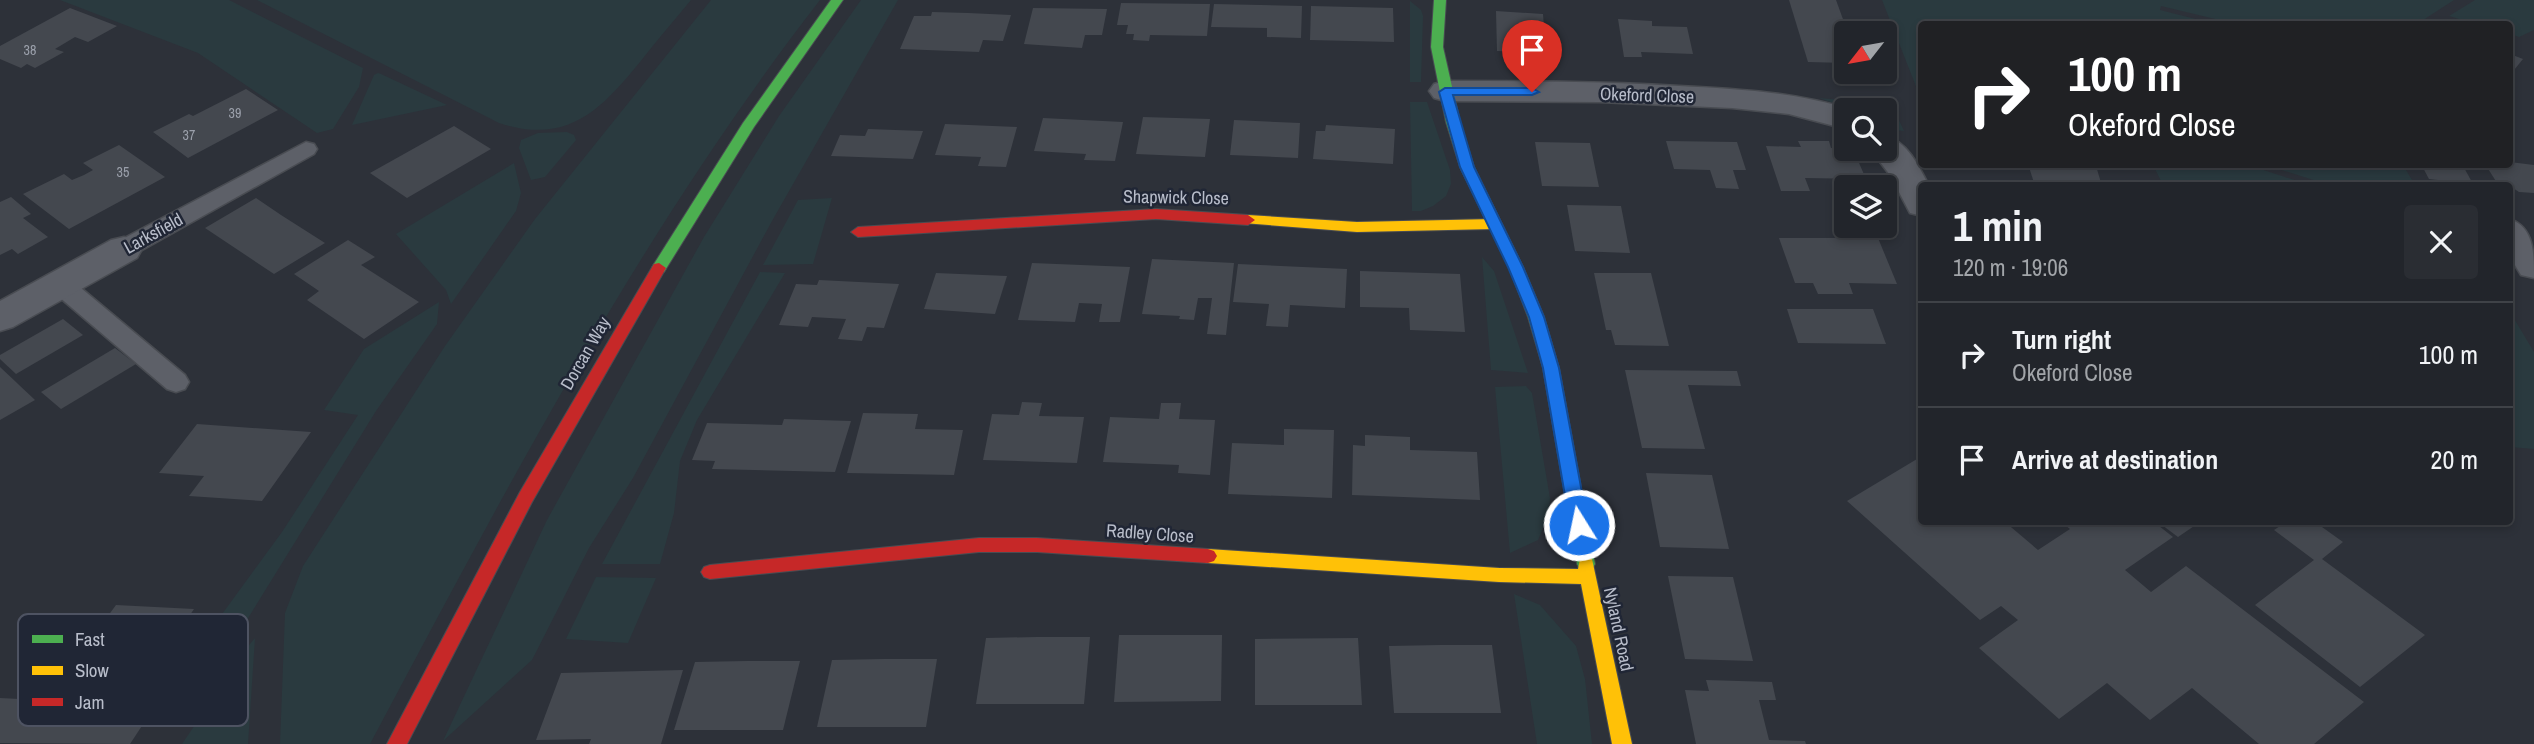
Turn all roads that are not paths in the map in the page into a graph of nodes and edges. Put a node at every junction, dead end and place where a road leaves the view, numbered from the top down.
1 (837, 0) edge
2 (1440, 0) edge
3 (1445, 92) junction
4 (1834, 115) edge
5 (306, 149) dead end
6 (1897, 161) edge
7 (1918, 197) edge
8 (1494, 224) junction
9 (858, 232) dead end
10 (2513, 235) edge
11 (124, 249) joint
12 (2534, 265) edge
13 (60, 284) junction
14 (0, 318) edge
15 (176, 382) dead end
16 (710, 572) dead end
17 (1588, 578) junction
18 (397, 744) edge
19 (1622, 744) edge

1 - 18 street, Dorcan Way
2 - 3 street, Nyland Road
3 - 4 street, Okeford Close
3 - 8 street, Nyland Road
5 - 11 lane, Larksfield
6 - 7 street
8 - 9 street, Shapwick Close
8 - 17 street, Nyland Road
10 - 12 street
11 - 13 street, Larksfield
13 - 14 street, Larksfield
13 - 15 lane
16 - 17 street, Radley Close
17 - 19 street, Nyland Road

